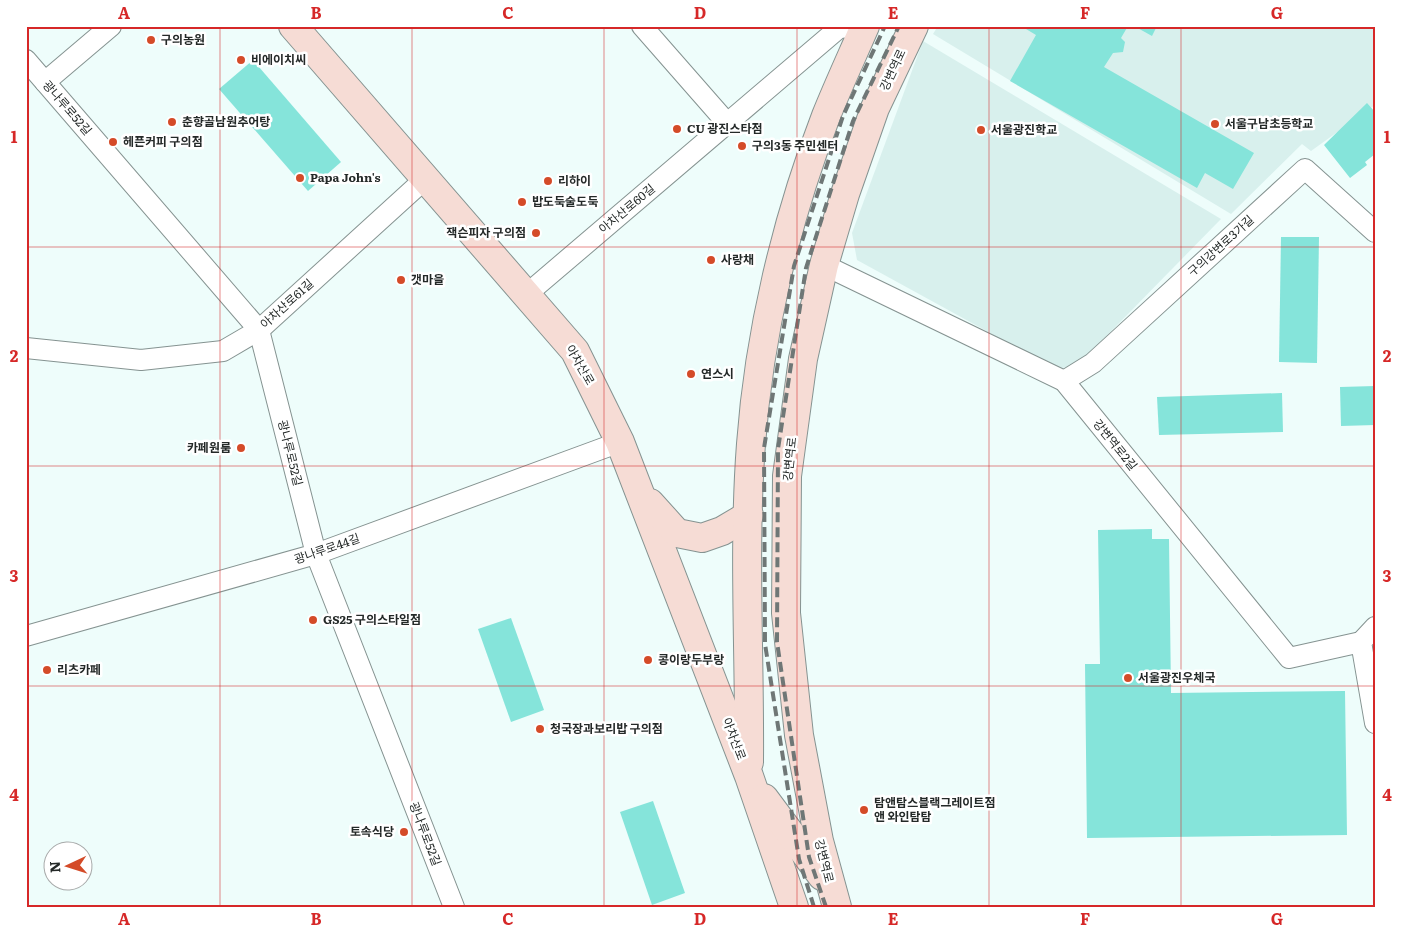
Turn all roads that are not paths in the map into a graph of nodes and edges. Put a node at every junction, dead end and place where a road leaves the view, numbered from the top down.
1 (110, 26) edge
2 (292, 26) edge
3 (642, 26) edge
4 (864, 26) edge
5 (914, 26) edge
6 (26, 60) edge
7 (45, 82) junction
8 (727, 124) junction
9 (426, 178) junction
10 (1375, 232) edge
11 (824, 265) junction
12 (527, 294) junction
13 (259, 330) junction
14 (26, 348) edge
15 (1064, 381) junction
16 (620, 442) junction
17 (639, 490) junction
18 (748, 515) junction
19 (316, 554) junction
20 (1375, 627) edge
21 (26, 636) edge
22 (1361, 642) junction
23 (1375, 723) edge
24 (749, 776) junction
25 (834, 897) edge
26 (454, 907) edge
27 (794, 907) edge

1 - 7 street
2 - 9 main road, 아차산로
3 - 8 street
4 - 8 street, 아차산로60길
4 - 18 main road
5 - 11 main road, 강변역로
6 - 7 street, 광나루로52길
7 - 13 street, 광나루로52길
8 - 12 street, 아차산로60길
9 - 12 main road, 아차산로
9 - 13 street, 아차산로61길
10 - 15 street, 구의강변로3가길
11 - 15 street, 강변역로2길
11 - 25 main road, 강변역로
12 - 16 main road, 아차산로
13 - 14 street, 아차산로61길
13 - 19 street, 광나루로52길
15 - 22 street, 강변역로2길
16 - 17 main road, 아차산로
16 - 19 street, 광나루로44길
17 - 18 main road
17 - 24 main road, 아차산로
18 - 24 main road
19 - 21 street, 광나루로44길
19 - 26 street, 광나루로52길
20 - 22 street
22 - 23 street
24 - 25 main road, 아차산로
24 - 27 main road, 아차산로

